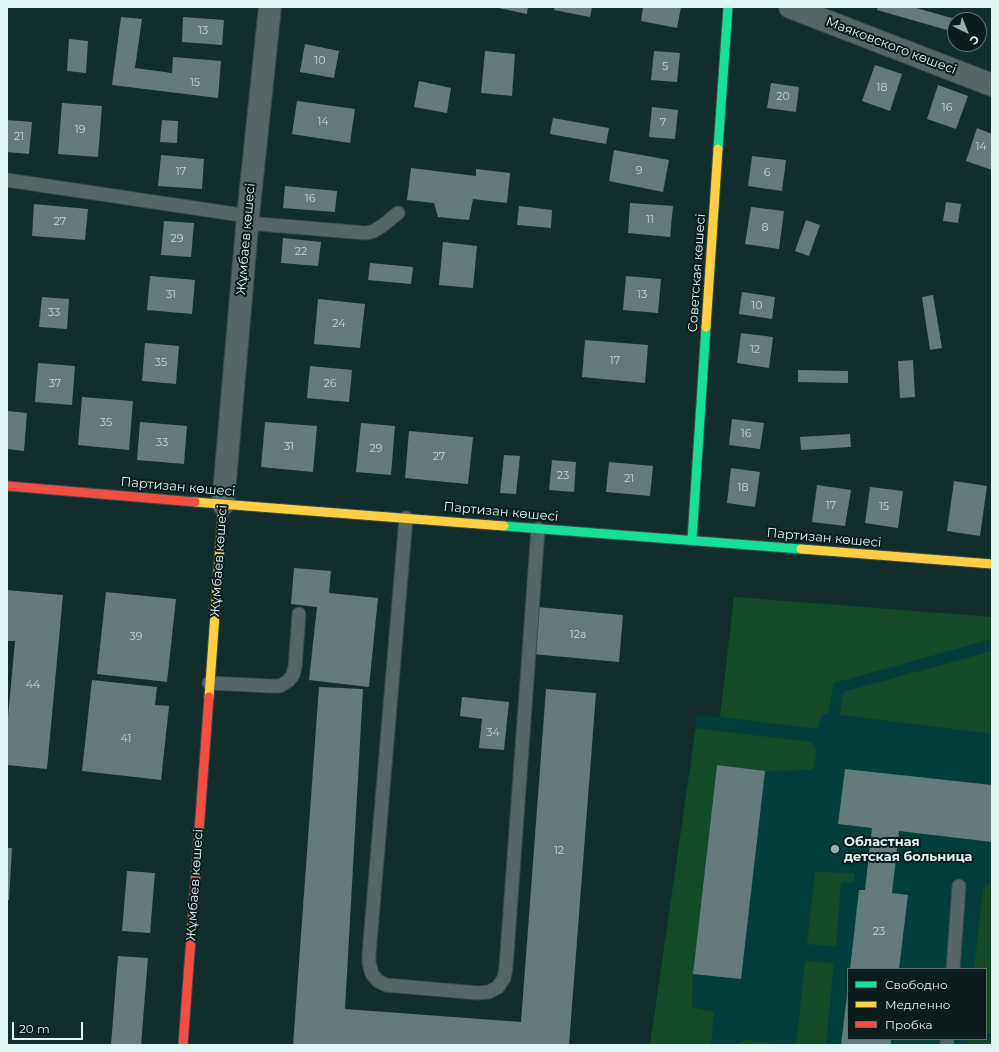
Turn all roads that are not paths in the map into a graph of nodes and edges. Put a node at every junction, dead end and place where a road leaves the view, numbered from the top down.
1 (270, 7) edge
2 (728, 7) edge
3 (790, 7) edge
4 (992, 85) edge
5 (7, 180) edge
6 (398, 213) dead end
7 (248, 219) junction
8 (7, 486) edge
9 (223, 504) junction
10 (406, 518) junction
11 (538, 529) junction
12 (692, 540) junction
13 (992, 564) edge
14 (298, 614) dead end
15 (210, 683) junction
16 (959, 886) dead end
17 (953, 968) edge
18 (183, 1045) edge

1 - 7 street, Жұмбаев көшесі
2 - 12 street, Советская көшесі
3 - 4 street, Маяковского көшесі
5 - 7 lane
6 - 7 lane
7 - 9 street, Жұмбаев көшесі
8 - 9 street, Партизан көшесі
9 - 10 street, Партизан көшесі
9 - 15 street, Жұмбаев көшесі
10 - 11 street, Партизан көшесі
10 - 11 lane
11 - 12 street, Партизан көшесі
12 - 13 street, Партизан көшесі
14 - 15 lane
15 - 18 street, Жұмбаев көшесі
16 - 17 lane

